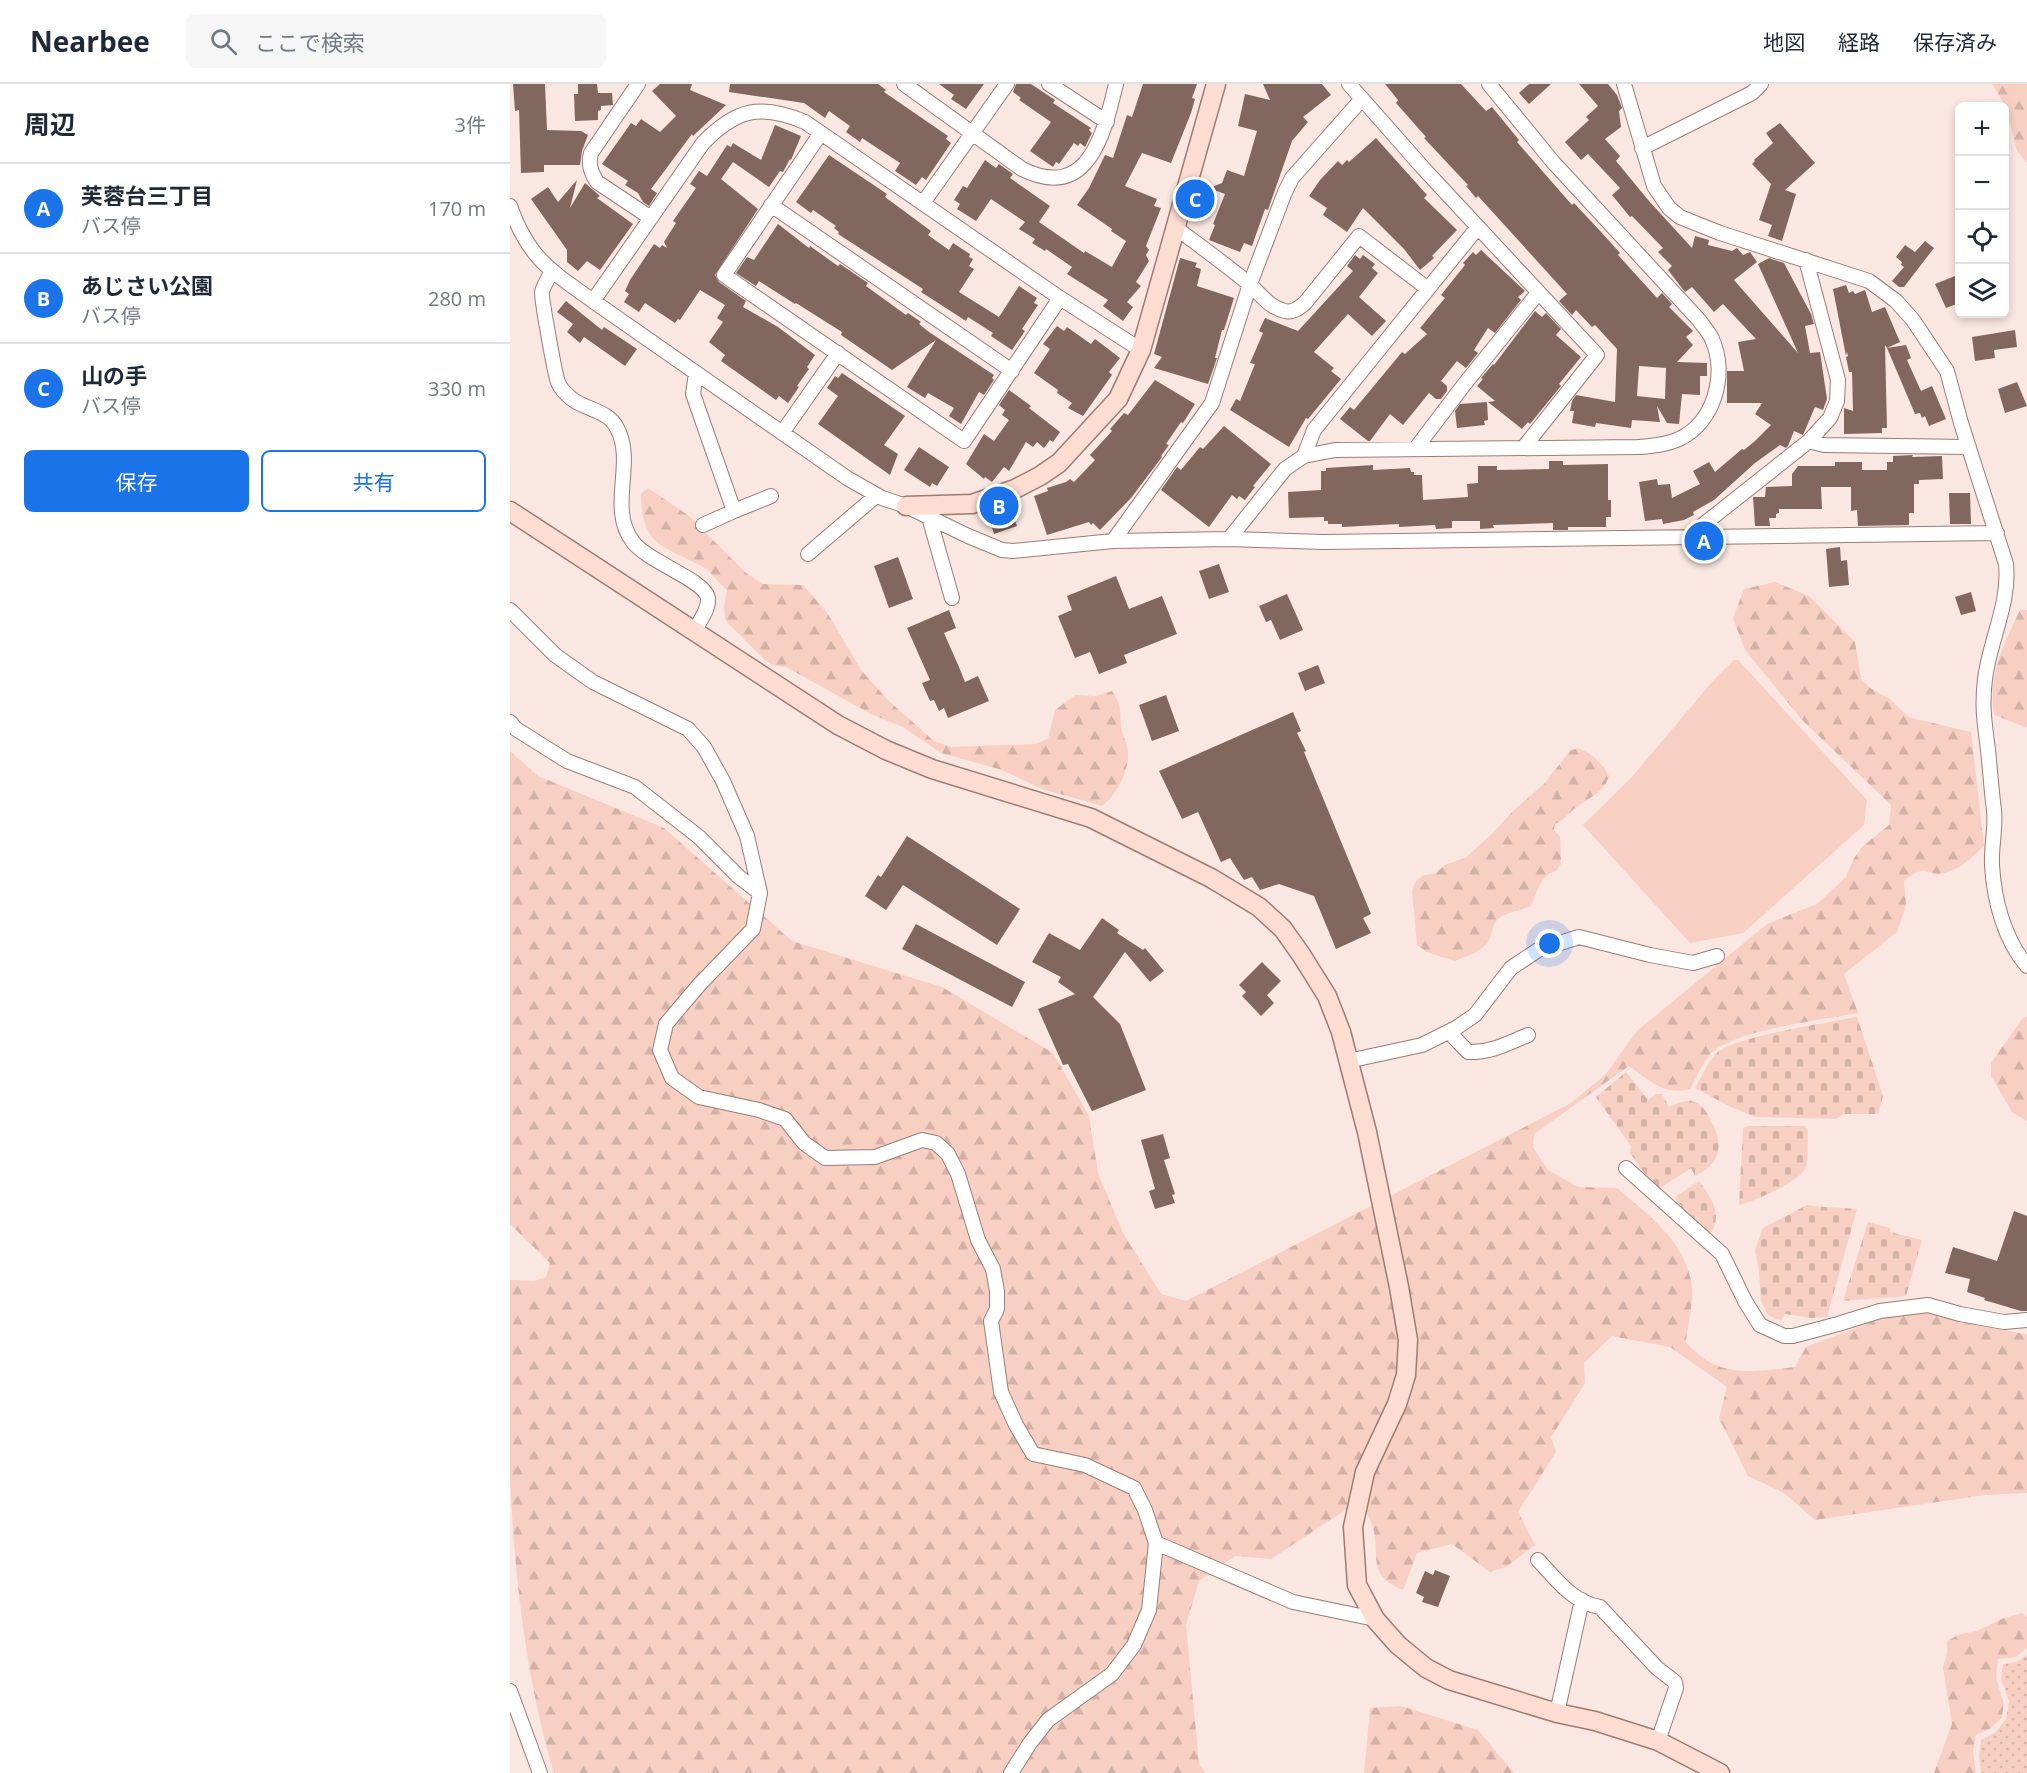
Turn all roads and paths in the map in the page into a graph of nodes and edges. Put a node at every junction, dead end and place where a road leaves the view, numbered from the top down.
1 (637, 84) edge
2 (904, 84) edge
3 (1007, 84) edge
4 (1049, 84) edge
5 (1116, 84) edge
6 (1216, 84) edge
7 (1348, 84) edge
8 (1624, 84) edge
9 (1761, 84) edge
10 (1491, 85) edge
11 (1361, 100) junction
12 (1107, 122) junction
13 (973, 132) junction
14 (821, 133) junction
15 (1642, 148) junction
16 (922, 203) junction
17 (771, 205) junction
18 (510, 206) edge
19 (651, 218) junction
20 (1478, 227) junction
21 (1176, 228) junction
22 (510, 232) edge
23 (524, 239) junction
24 (1806, 260) junction
25 (551, 272) junction
26 (1250, 284) junction
27 (1428, 289) junction
28 (1538, 293) junction
29 (1059, 298) junction
30 (593, 301) junction
31 (1141, 350) junction
32 (838, 354) junction
33 (1012, 370) junction
34 (696, 373) junction
35 (782, 433) junction
36 (1809, 441) junction
37 (1524, 447) junction
38 (1969, 447) junction
39 (1416, 448) junction
40 (1304, 456) junction
41 (877, 495) junction
42 (771, 496) dead end
43 (906, 506) junction
44 (510, 511) edge
45 (734, 511) junction
46 (929, 517) junction
47 (704, 525) dead end
48 (1997, 533) junction
49 (1689, 536) junction
50 (1229, 539) junction
51 (1113, 541) junction
52 (807, 554) dead end
53 (952, 598) dead end
54 (510, 610) edge
55 (694, 632) junction
56 (510, 722) edge
57 (760, 893) junction
58 (1717, 956) dead end
59 (2027, 966) edge
60 (1449, 1032) junction
61 (1528, 1035) dead end
62 (1348, 1061) junction
63 (1626, 1168) dead end
64 (2027, 1320) edge
65 (1156, 1543) junction
66 (1538, 1560) dead end
67 (1582, 1600) junction
68 (1376, 1619) junction
69 (510, 1691) edge
70 (1557, 1713) junction
71 (1658, 1741) junction
72 (540, 1773) edge
73 (1011, 1773) edge
74 (1720, 1773) edge

1 - 19 street
2 - 13 street
3 - 13 street
4 - 12 street
5 - 12 street
6 - 21 street
7 - 11 street
8 - 15 street
9 - 15 street
10 - 37 street
11 - 20 street
11 - 26 street
12 - 13 street
13 - 16 street
14 - 16 street
14 - 17 street
14 - 19 street
15 - 24 street
16 - 29 street
17 - 32 street
17 - 33 street
18 - 23 street
19 - 30 street
20 - 27 street
20 - 28 street
21 - 26 street
21 - 31 street
22 - 23 street
23 - 25 street
24 - 36 street
24 - 38 street
25 - 30 street
25 - 55 street
26 - 27 street
26 - 51 street
27 - 40 street
28 - 37 street
28 - 39 street
29 - 31 street
29 - 33 street
30 - 34 street
31 - 43 street
32 - 33 street
32 - 35 street
34 - 35 street
34 - 45 street
35 - 41 street
36 - 38 street
36 - 49 street
37 - 39 street
38 - 48 street
39 - 40 street
40 - 50 street
41 - 43 street
41 - 52 street
42 - 45 street
43 - 46 street
44 - 55 street
45 - 47 street
46 - 51 street
46 - 53 street
48 - 49 street
48 - 59 street
49 - 50 street
50 - 51 street
54 - 57 street
55 - 62 street
56 - 57 street
57 - 65 street
58 - 60 street
60 - 61 street
60 - 62 street
62 - 68 street
63 - 64 street
65 - 68 street
65 - 73 street
66 - 67 street
67 - 70 street
67 - 71 street
68 - 70 street
69 - 72 street
70 - 71 street
71 - 74 street

